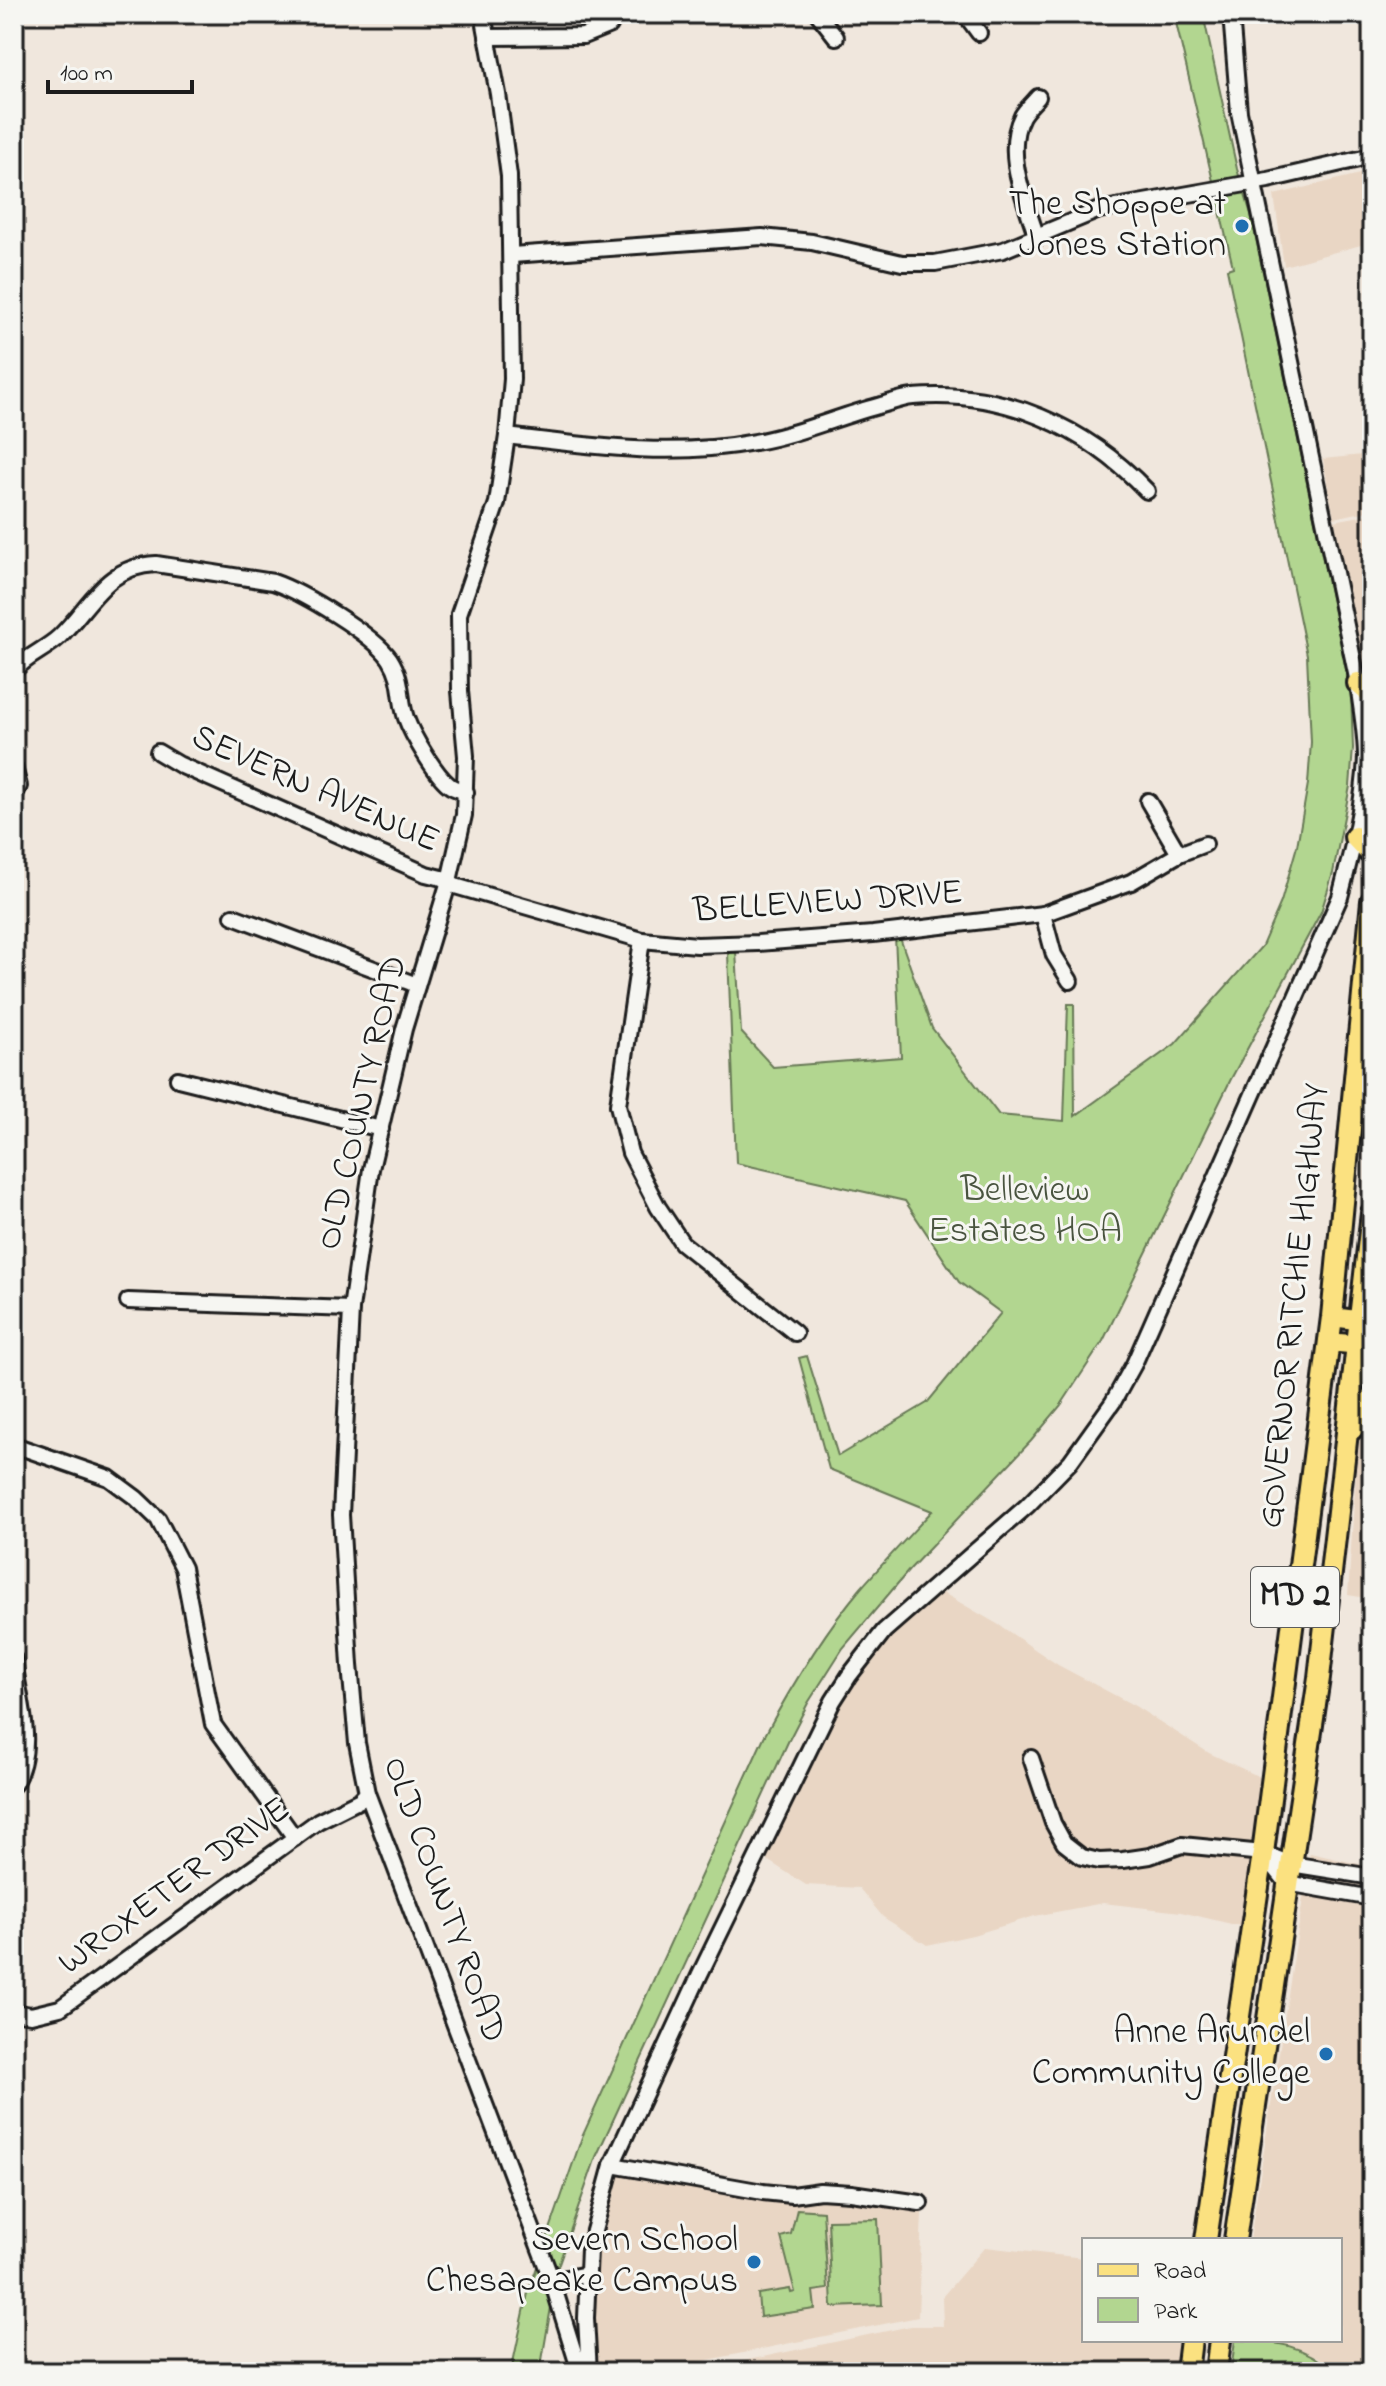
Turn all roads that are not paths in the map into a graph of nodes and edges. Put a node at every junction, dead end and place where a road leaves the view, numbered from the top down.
1 (483, 14) edge
2 (818, 14) edge
3 (965, 14) edge
4 (1231, 14) edge
5 (610, 25) dead end
6 (979, 33) dead end
7 (487, 37) junction
8 (836, 37) dead end
9 (1038, 97) dead end
10 (1372, 156) edge
11 (1254, 181) junction
12 (1037, 238) junction
13 (512, 255) junction
14 (507, 436) junction
15 (1147, 491) dead end
16 (14, 671) edge
17 (1365, 689) edge
18 (158, 752) dead end
19 (14, 767) edge
20 (466, 792) junction
21 (14, 796) edge
22 (1148, 801) dead end
23 (1355, 837) junction
24 (1205, 844) dead end
25 (1179, 854) junction
26 (1372, 855) edge
27 (449, 881) junction
28 (1372, 901) edge
29 (1043, 914) junction
30 (233, 916) dead end
31 (642, 940) junction
32 (1070, 981) dead end
33 (417, 985) junction
34 (178, 1079) dead end
35 (381, 1129) junction
36 (1372, 1213) edge
37 (128, 1301) dead end
38 (351, 1309) junction
39 (1332, 1317) junction
40 (1367, 1321) edge
41 (795, 1333) dead end
42 (1328, 1342) junction
43 (1365, 1346) edge
44 (1372, 1397) edge
45 (1348, 1436) junction
46 (14, 1445) edge
47 (14, 1659) edge
48 (1031, 1758) dead end
49 (14, 1784) edge
50 (367, 1793) junction
51 (295, 1838) junction
52 (1263, 1853) junction
53 (1289, 1873) junction
54 (1372, 1877) edge
55 (1372, 1898) edge
56 (14, 2012) edge
57 (612, 2165) junction
58 (920, 2203) dead end
59 (1206, 2238) edge
60 (1235, 2238) edge
61 (587, 2274) junction
62 (552, 2281) junction
63 (1191, 2342) edge
64 (1220, 2342) edge
65 (580, 2372) edge
66 (589, 2372) edge
67 (1187, 2372) edge
68 (1216, 2372) edge

1 - 7 street, OLD COUNTY ROAD
2 - 8 street
3 - 6 street
4 - 11 street
5 - 7 street
7 - 13 street, OLD COUNTY ROAD
9 - 12 street
10 - 11 street
11 - 12 street
11 - 17 street
12 - 13 street
13 - 14 street, OLD COUNTY ROAD
14 - 15 street
14 - 20 street, OLD COUNTY ROAD
16 - 20 street
17 - 23 street
18 - 27 street, SEVERN AVENUE
19 - 21 street
20 - 27 street, OLD COUNTY ROAD
22 - 25 street
23 - 26 highway
23 - 57 street
24 - 25 street, BELLEVIEW DRIVE
25 - 29 street, BELLEVIEW DRIVE
27 - 31 street, BELLEVIEW DRIVE
27 - 33 street, OLD COUNTY ROAD
28 - 39 highway, GOVERNOR RITCHIE HIGHWAY / MD 2
29 - 31 street, BELLEVIEW DRIVE
29 - 32 street
30 - 33 street
31 - 41 street
33 - 35 street, OLD COUNTY ROAD
34 - 35 street
35 - 38 street, OLD COUNTY ROAD
36 - 40 highway, GOVERNOR RITCHIE HIGHWAY / MD 2
37 - 38 street
38 - 50 street, OLD COUNTY ROAD
39 - 40 main road
39 - 42 highway, GOVERNOR RITCHIE HIGHWAY / MD 2
40 - 43 highway, GOVERNOR RITCHIE HIGHWAY / MD 2
42 - 43 main road
42 - 52 highway, GOVERNOR RITCHIE HIGHWAY / MD 2
43 - 45 highway, GOVERNOR RITCHIE HIGHWAY / MD 2
44 - 45 highway
45 - 53 highway, GOVERNOR RITCHIE HIGHWAY / MD 2
46 - 51 street
47 - 49 street
48 - 52 street
50 - 51 street, WROXETER DRIVE
50 - 62 street, OLD COUNTY ROAD
51 - 56 street, WROXETER DRIVE
52 - 53 street
52 - 59 highway, GOVERNOR RITCHIE HIGHWAY / MD 2
53 - 54 street
53 - 55 street
53 - 60 highway, GOVERNOR RITCHIE HIGHWAY / MD 2
57 - 58 street
57 - 61 street
61 - 62 street
61 - 66 street
62 - 65 street, OLD COUNTY ROAD
63 - 67 highway
64 - 68 highway

